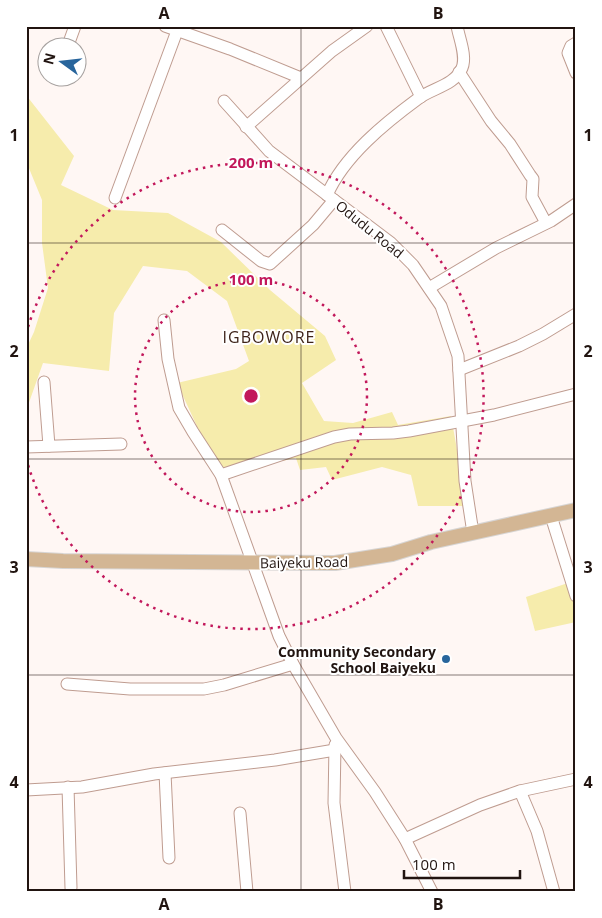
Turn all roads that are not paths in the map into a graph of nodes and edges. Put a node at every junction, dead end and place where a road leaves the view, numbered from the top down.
1 (75, 26) edge
2 (165, 26) edge
3 (366, 26) edge
4 (386, 26) edge
5 (460, 27) edge
6 (177, 31) junction
7 (71, 38) edge
8 (576, 43) edge
9 (460, 72) junction
10 (576, 73) edge
11 (295, 79) junction
12 (421, 96) junction
13 (224, 101) dead end
14 (246, 127) junction
15 (115, 198) dead end
16 (331, 198) junction
17 (576, 204) edge
18 (546, 223) junction
19 (222, 230) dead end
20 (429, 288) junction
21 (576, 314) edge
22 (164, 320) dead end
23 (459, 370) junction
24 (44, 382) dead end
25 (576, 394) edge
26 (461, 422) junction
27 (121, 444) dead end
28 (48, 446) junction
29 (26, 447) edge
30 (221, 474) junction
31 (576, 510) edge
32 (551, 516) junction
33 (473, 533) junction
34 (26, 559) edge
35 (253, 563) junction
36 (576, 596) edge
37 (293, 664) junction
38 (67, 684) dead end
39 (336, 738) junction
40 (335, 750) junction
41 (349, 758) junction
42 (334, 766) junction
43 (165, 773) junction
44 (576, 779) edge
45 (68, 787) junction
46 (26, 790) edge
47 (520, 791) junction
48 (240, 813) dead end
49 (405, 838) junction
50 (169, 858) dead end
51 (71, 888) dead end
52 (247, 892) edge
53 (345, 892) edge
54 (432, 892) edge
55 (554, 892) edge

1 - 7 street
2 - 6 street
3 - 11 street
4 - 12 street
5 - 9 street
6 - 11 street
6 - 15 street
8 - 10 street
9 - 12 street
9 - 18 street
11 - 14 street
12 - 16 street
13 - 14 street, Odudu Road
14 - 16 street, Odudu Road
16 - 19 street
16 - 20 street, Odudu Road
17 - 18 street
18 - 20 street
20 - 23 street, Odudu Road
21 - 23 street
22 - 30 street
23 - 26 street, Odudu Road
24 - 28 street
25 - 26 street
26 - 30 street
26 - 33 street, Odudu Road
27 - 28 street
28 - 29 street
30 - 35 street
31 - 32 main road, Baiyeku Road
32 - 33 main road, Baiyeku Road
32 - 36 street
33 - 35 main road, Baiyeku Road
34 - 35 main road, Baiyeku Road
35 - 37 street
37 - 38 street
37 - 39 street
39 - 40 street
39 - 41 street
40 - 42 street
40 - 43 street
41 - 42 street
41 - 49 street
42 - 53 street
43 - 45 street
43 - 50 street
44 - 47 street
45 - 46 street
45 - 51 street
47 - 49 street
47 - 55 street
48 - 52 street
49 - 54 street

